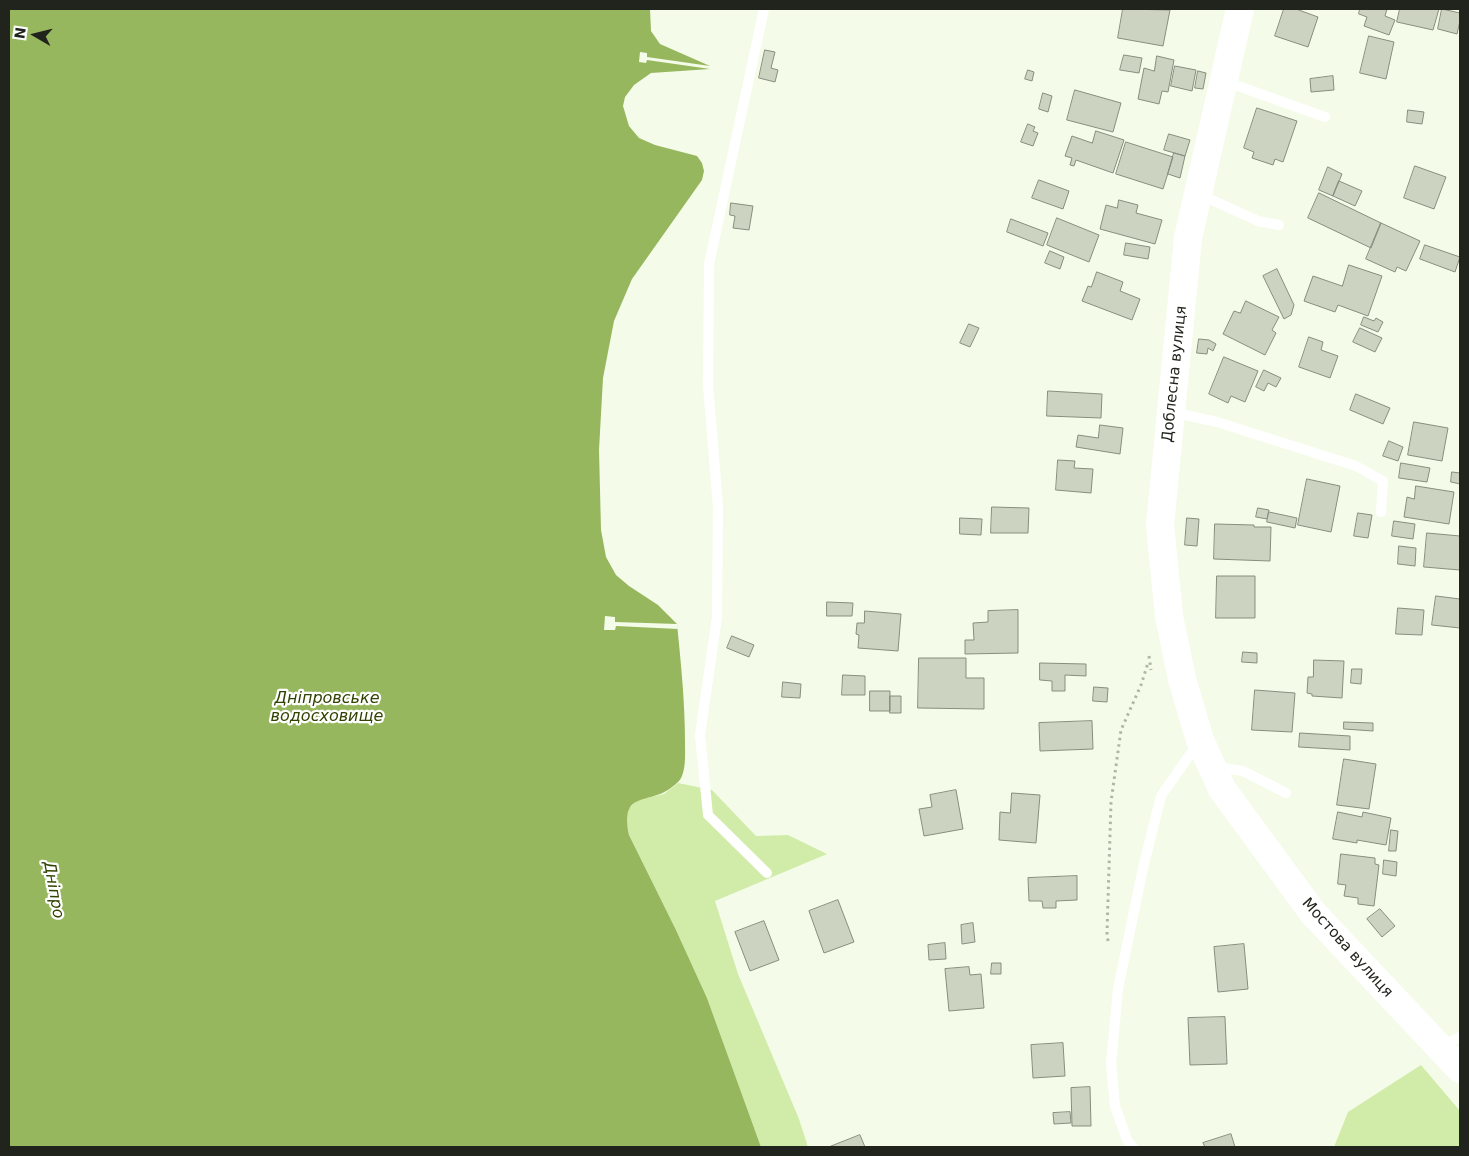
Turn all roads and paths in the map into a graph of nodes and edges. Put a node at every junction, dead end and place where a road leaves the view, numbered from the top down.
1 (764, 9) edge
2 (1240, 9) edge
3 (1224, 81) junction
4 (1325, 117) dead end
5 (1198, 194) junction
6 (1279, 225) dead end
7 (1171, 411) junction
8 (1382, 512) dead end
9 (1149, 663) dead end
10 (1200, 740) junction
11 (1212, 767) junction
12 (1286, 793) dead end
13 (767, 873) dead end
14 (1109, 942) dead end
15 (1449, 1042) edge
16 (1460, 1069) edge
17 (1129, 1145) edge

1 - 13 lane
2 - 3 street, Доблесна вулиця
3 - 4 lane
3 - 5 street, Доблесна вулиця
5 - 6 lane
5 - 7 street, Доблесна вулиця
7 - 8 lane
7 - 10 street, Доблесна вулиця
9 - 14 path
10 - 11 street, Мостова вулиця
10 - 17 lane
11 - 12 lane
11 - 15 street, Мостова вулиця
15 - 16 street, Мостова вулиця

